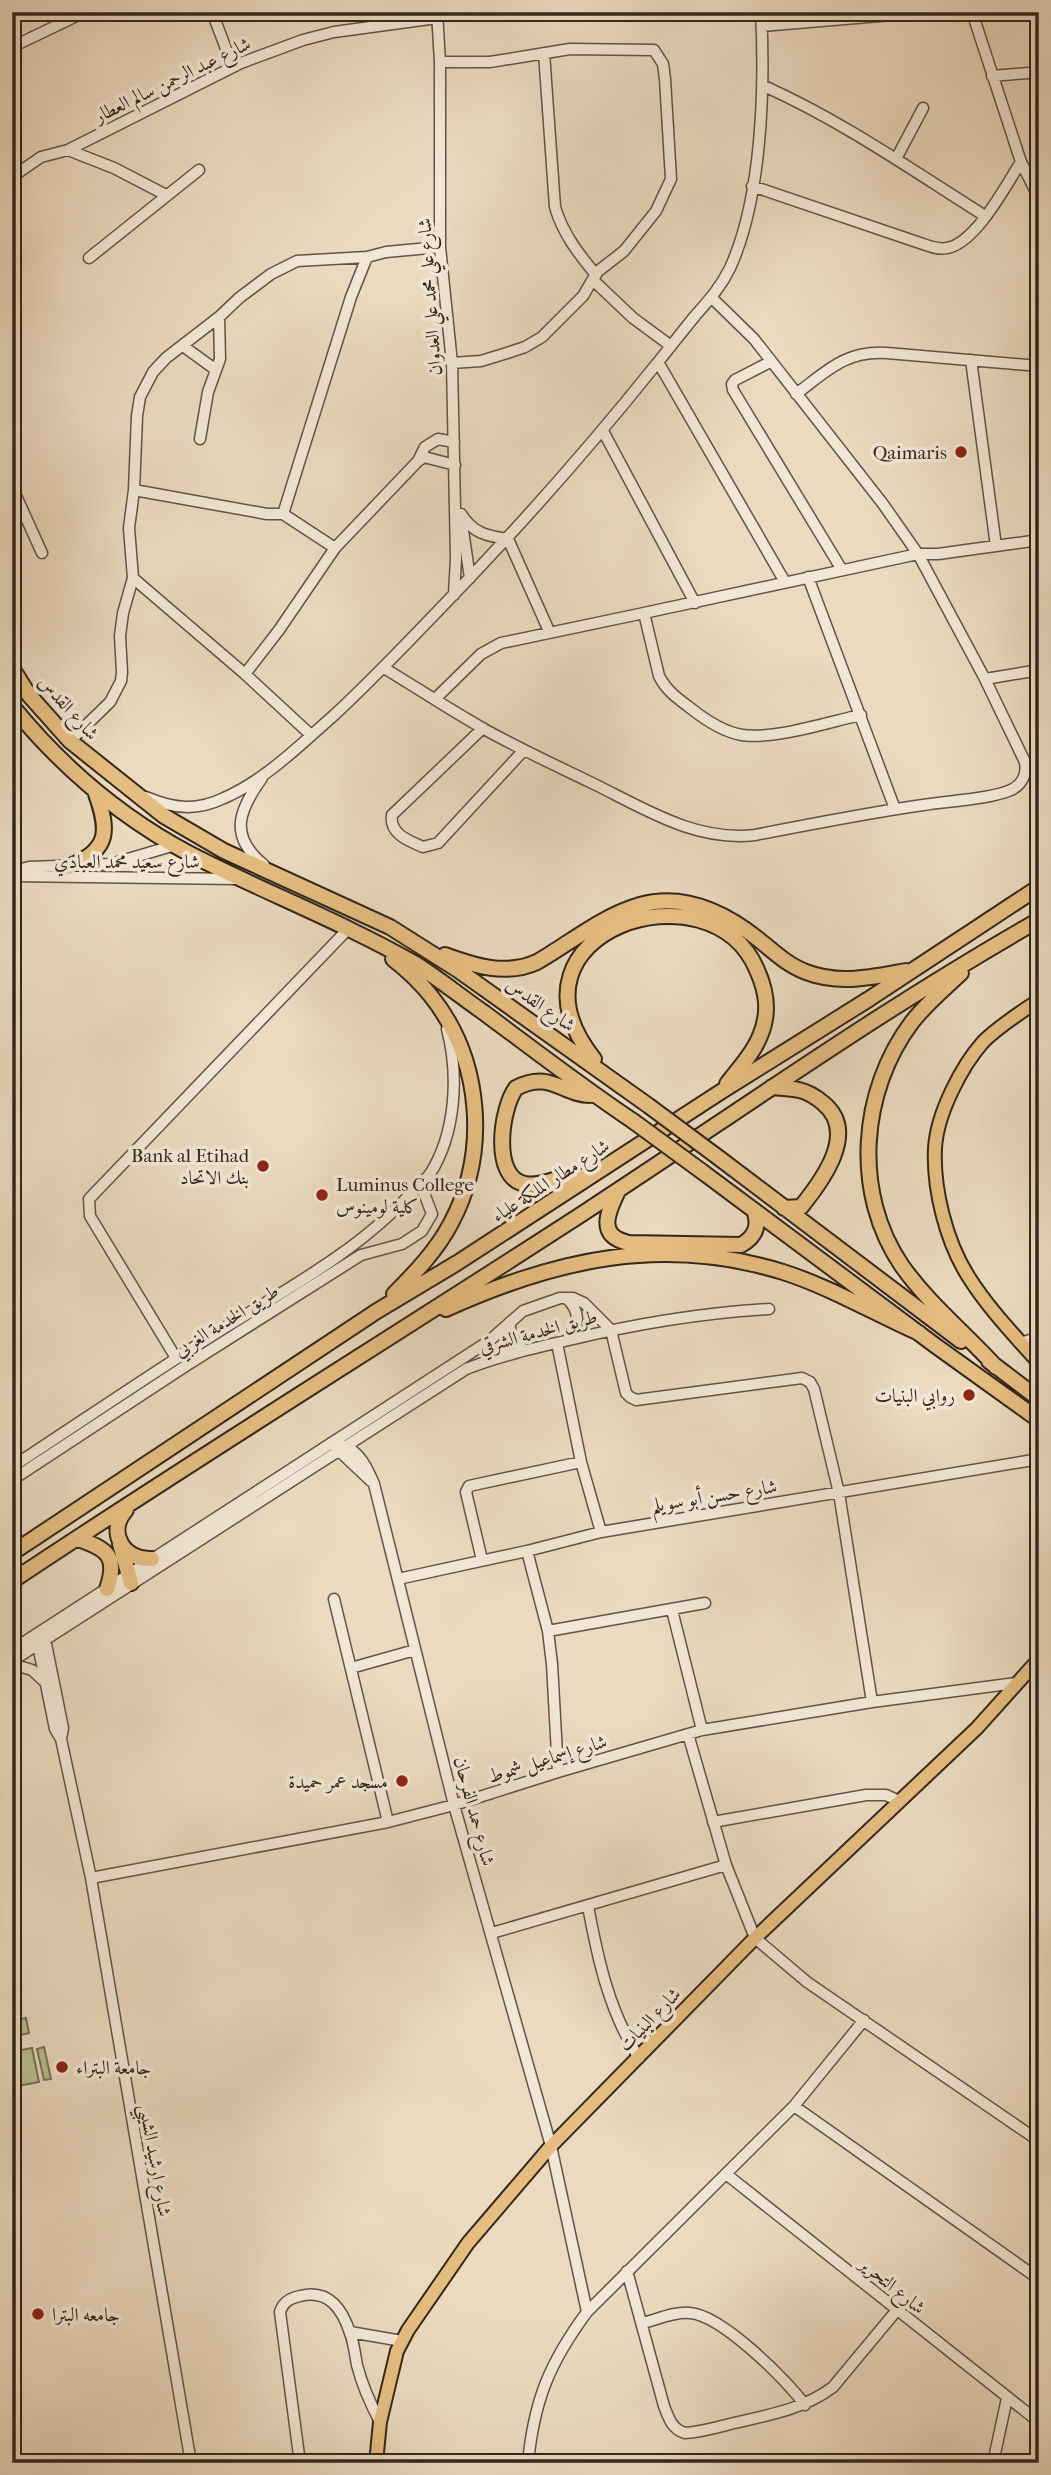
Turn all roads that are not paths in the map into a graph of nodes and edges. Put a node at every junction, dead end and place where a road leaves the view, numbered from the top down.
1 (85, 12) edge
2 (212, 12) edge
3 (761, 12) edge
4 (927, 12) edge
5 (972, 12) edge
6 (65, 15) edge
7 (437, 15) edge
8 (762, 26) junction
9 (12, 47) edge
10 (544, 53) junction
11 (440, 62) junction
12 (233, 67) junction
13 (1039, 72) edge
14 (992, 76) junction
15 (764, 86) junction
16 (923, 108) dead end
17 (68, 149) junction
18 (896, 159) junction
19 (1021, 162) junction
20 (199, 170) dead end
21 (12, 177) edge
22 (752, 186) junction
23 (166, 195) junction
24 (1039, 198) edge
25 (985, 216) junction
26 (440, 247) junction
27 (367, 257) junction
28 (89, 258) dead end
29 (595, 278) junction
30 (712, 298) junction
31 (219, 317) junction
32 (183, 346) junction
33 (671, 346) junction
34 (971, 360) junction
35 (658, 362) junction
36 (770, 362) junction
37 (452, 363) junction
38 (1039, 366) edge
39 (216, 370) junction
40 (796, 394) junction
41 (603, 431) junction
42 (200, 439) dead end
43 (454, 442) junction
44 (418, 461) junction
45 (454, 465) junction
46 (12, 487) edge
47 (134, 490) junction
48 (455, 496) junction
49 (283, 514) junction
50 (461, 514) junction
51 (508, 539) junction
52 (1039, 540) edge
53 (996, 546) junction
54 (335, 548) junction
55 (42, 554) dead end
56 (918, 554) junction
57 (842, 570) junction
58 (808, 577) junction
59 (133, 578) junction
60 (470, 578) junction
61 (785, 582) junction
62 (454, 595) junction
63 (695, 603) junction
64 (644, 613) junction
65 (549, 631) junction
66 (384, 668) junction
67 (1039, 670) edge
68 (14, 672) edge
69 (245, 674) junction
70 (985, 678) junction
71 (435, 699) junction
72 (12, 706) edge
73 (861, 715) junction
74 (483, 728) junction
75 (311, 735) junction
76 (69, 741) junction
77 (524, 750) junction
78 (265, 774) junction
79 (127, 788) junction
80 (94, 790) junction
81 (895, 809) junction
82 (188, 831) junction
83 (175, 845) junction
84 (68, 867) junction
85 (12, 873) edge
86 (278, 876) junction
87 (241, 879) junction
88 (1039, 887) edge
89 (1039, 920) edge
90 (349, 928) junction
91 (374, 941) junction
92 (422, 946) junction
93 (983, 952) junction
94 (911, 970) junction
95 (1039, 1000) edge
96 (443, 1013) junction
97 (603, 1072) junction
98 (772, 1087) junction
99 (722, 1091) junction
100 (593, 1093) junction
101 (592, 1176) junction
102 (417, 1186) junction
103 (618, 1191) junction
104 (784, 1208) junction
105 (754, 1210) junction
106 (290, 1287) junction
107 (298, 1295) junction
108 (566, 1298) junction
109 (769, 1309) dead end
110 (377, 1311) junction
111 (510, 1322) junction
112 (611, 1330) junction
113 (919, 1333) junction
114 (390, 1335) junction
115 (1039, 1337) edge
116 (562, 1342) junction
117 (1021, 1343) junction
118 (526, 1350) junction
119 (176, 1359) junction
120 (1039, 1363) edge
121 (996, 1367) junction
122 (1039, 1399) edge
123 (1039, 1420) edge
124 (338, 1446) junction
125 (1039, 1459) edge
126 (581, 1462) junction
127 (12, 1467) edge
128 (12, 1480) edge
129 (839, 1493) junction
130 (130, 1505) junction
131 (601, 1532) junction
132 (78, 1539) junction
133 (120, 1544) junction
134 (527, 1551) junction
135 (12, 1553) edge
136 (152, 1559) junction
137 (482, 1560) junction
138 (398, 1579) junction
139 (129, 1580) junction
140 (12, 1581) edge
141 (107, 1589) junction
142 (334, 1600) dead end
143 (705, 1603) dead end
144 (672, 1610) junction
145 (548, 1631) junction
146 (41, 1637) junction
147 (12, 1650) edge
148 (415, 1650) junction
149 (1039, 1659) edge
150 (12, 1663) edge
151 (351, 1668) junction
152 (45, 1683) junction
153 (1016, 1683) junction
154 (872, 1702) junction
155 (702, 1730) junction
156 (688, 1734) junction
157 (61, 1740) junction
158 (558, 1772) junction
159 (899, 1801) junction
160 (454, 1805) junction
161 (388, 1822) junction
162 (713, 1822) junction
163 (726, 1865) junction
164 (91, 1878) junction
165 (588, 1906) junction
166 (492, 1933) junction
167 (755, 1938) junction
168 (863, 2020) junction
169 (639, 2058) junction
170 (794, 2106) junction
171 (1039, 2141) edge
172 (551, 2146) junction
173 (726, 2174) junction
174 (626, 2271) junction
175 (1039, 2279) edge
176 (897, 2310) junction
177 (587, 2312) junction
178 (642, 2323) junction
179 (350, 2332) junction
180 (402, 2341) junction
181 (1007, 2398) junction
182 (804, 2405) junction
183 (380, 2421) junction
184 (1039, 2422) edge
185 (191, 2463) edge
186 (300, 2463) edge
187 (376, 2463) edge
188 (528, 2463) edge
189 (993, 2463) edge

1 - 6 street
2 - 12 street
3 - 8 street
4 - 8 street
5 - 14 street
6 - 9 street
7 - 11 street, شارع علي محمد علي العدوان
7 - 12 street, شارع عبد الرحمن سالم العطار
8 - 15 street
10 - 11 street
10 - 29 street
10 - 29 street
11 - 26 street, شارع علي محمد علي العدوان
12 - 17 street, شارع عبد الرحمن سالم العطار
13 - 14 street
14 - 19 street
15 - 18 street
15 - 22 street
16 - 18 street
17 - 21 street, شارع عبد الرحمن سالم العطار
17 - 23 street
18 - 25 street
19 - 24 street
19 - 25 street
20 - 23 street
22 - 25 street
22 - 30 street
23 - 28 street
26 - 27 street
26 - 37 street, شارع علي محمد علي العدوان
27 - 31 street
27 - 49 street
29 - 33 street
29 - 37 street
30 - 33 street
30 - 36 street
31 - 32 street
31 - 39 street
32 - 39 street
32 - 47 street
33 - 35 street
34 - 38 street
34 - 40 street
34 - 53 street
35 - 41 street
35 - 61 street
36 - 40 street
36 - 57 street
37 - 43 street, شارع علي محمد علي العدوان
39 - 42 street
40 - 56 street
41 - 51 street
41 - 63 street
43 - 44 street
43 - 45 street, شارع علي محمد علي العدوان
44 - 45 street
44 - 54 street
45 - 48 street, شارع علي محمد علي العدوان
46 - 55 street
47 - 49 street
47 - 59 street
48 - 50 street, شارع علي محمد علي العدوان
48 - 62 street, شارع علي محمد علي العدوان
49 - 54 street
50 - 51 street
50 - 60 street, شارع علي محمد علي العدوان
51 - 60 street
51 - 65 street
52 - 53 street
53 - 56 street
54 - 69 street
56 - 57 street
56 - 70 street
57 - 58 street
58 - 61 street
58 - 73 street
59 - 69 street
59 - 76 street
60 - 62 street
61 - 63 street
62 - 66 street
63 - 64 street
64 - 65 street
64 - 73 street
65 - 71 street
66 - 71 street
66 - 75 street
67 - 70 street
68 - 76 highway, شارع القدس
69 - 75 street
70 - 81 street
71 - 74 street
72 - 80 highway, شارع القدس
73 - 81 street
74 - 77 street
74 - 77 street
75 - 78 street
76 - 79 highway, شارع القدس
77 - 81 street
78 - 79 street
78 - 86 street
79 - 82 highway, شارع القدس
80 - 83 highway, شارع القدس
80 - 84 highway
82 - 83 highway
82 - 86 highway, شارع القدس
83 - 84 street, شارع سعيد محمد العبادي
83 - 87 highway, شارع القدس
84 - 85 street, شارع سعيد محمد العبادي
85 - 87 street, شارع سعيد محمد العبادي
86 - 92 highway, شارع القدس
87 - 90 highway, شارع القدس
88 - 94 highway, شارع مطار الملكة علياء
89 - 93 highway
90 - 91 highway, شارع القدس
90 - 119 street
91 - 96 highway
91 - 100 highway, شارع القدس
92 - 94 highway
92 - 97 highway, شارع القدس
93 - 98 highway
93 - 121 highway
94 - 99 highway, شارع مطار الملكة علياء
95 - 117 main road
96 - 102 street, طريق الخدمة الغربي
96 - 110 highway
97 - 99 highway
97 - 104 highway, شارع القدس, bridge
98 - 103 highway
98 - 104 highway
99 - 101 highway, شارع مطار الملكة علياء
100 - 101 highway
100 - 105 highway, شارع القدس, bridge
101 - 110 highway, شارع مطار الملكة علياء
102 - 106 street, طريق الخدمة الغربي
102 - 107 street, طريق الخدمة الغربي
103 - 105 highway
103 - 114 highway
104 - 121 highway, شارع القدس
105 - 113 highway, شارع القدس
106 - 107 street
106 - 119 street, طريق الخدمة الغربي
107 - 128 street, طريق الخدمة الغربي
108 - 111 street, طريق الخدمة الشرقي
108 - 112 street, طريق الخدمة الشرقي
108 - 116 street
109 - 112 street
110 - 135 highway, شارع مطار الملكة علياء
111 - 118 street
111 - 124 street, طريق الخدمة الشرقي
112 - 116 street, طريق الخدمة الشرقي
112 - 129 street
113 - 114 highway
113 - 123 highway, شارع القدس
114 - 130 highway
115 - 117 street
116 - 118 street, طريق الخدمة الشرقي
116 - 126 street
117 - 120 main road
118 - 124 street, طريق الخدمة الشرقي
119 - 127 street, طريق الخدمة الغربي
121 - 122 highway, شارع القدس
124 - 136 street, طريق الخدمة الشرقي
124 - 138 street, شارع حمد الفرحان
124 - 139 street, طريق الخدمة الشرقي
125 - 129 street, شارع حسن أبو سويلم
126 - 131 street
126 - 137 street
129 - 131 street, شارع حسن أبو سويلم
129 - 154 street
130 - 132 highway
130 - 133 highway
131 - 134 street, شارع حسن أبو سويلم
132 - 140 highway
132 - 141 highway
133 - 136 highway
133 - 139 highway
134 - 137 street, شارع حسن أبو سويلم
134 - 145 street
136 - 139 street, طريق الخدمة الشرقي
137 - 138 street, شارع حسن أبو سويلم
138 - 148 street, شارع حمد الفرحان
139 - 141 street, طريق الخدمة الشرقي
139 - 146 street, طريق الخدمة الشرقي
141 - 146 street, طريق الخدمة الشرقي
142 - 151 street
143 - 144 street
144 - 145 street
144 - 155 street
145 - 158 street
146 - 147 street, طريق الخدمة الشرقي
146 - 150 street, طريق الخدمة الشرقي
146 - 152 street, شارع ارشيد الشيبي
146 - 157 street, شارع ارشيد الشيبي
148 - 151 street
148 - 160 street, شارع حمد الفرحان
149 - 153 main road, شارع البنيات
150 - 152 street
151 - 161 street
152 - 157 street, شارع ارشيد الشيبي
153 - 154 street, شارع إسماعيل شموط
153 - 159 main road, شارع البنيات
154 - 155 street, شارع إسماعيل شموط
155 - 156 street, شارع إسماعيل شموط
156 - 158 street, شارع إسماعيل شموط
156 - 162 street
157 - 164 street, شارع ارشيد الشيبي
158 - 160 street, شارع إسماعيل شموط
159 - 162 street
159 - 167 main road, شارع البنيات
160 - 161 street, شارع إسماعيل شموط
160 - 166 street, شارع حمد الفرحان
161 - 164 street, شارع إسماعيل شموط
162 - 163 street
163 - 165 street
163 - 167 street
164 - 185 street, شارع ارشيد الشيبي
165 - 166 street
165 - 169 street
166 - 172 street, شارع حمد الفرحان
167 - 168 street
167 - 169 main road, شارع البنيات
168 - 170 street
168 - 171 street
169 - 172 main road, شارع البنيات
170 - 173 street
170 - 175 street
172 - 177 street, شارع حمد الفرحان
172 - 180 main road, شارع البنيات
173 - 174 street
173 - 176 street, شارع التحرير
174 - 177 street
174 - 178 street
176 - 181 street, شارع التحرير
176 - 182 street
177 - 188 street
178 - 182 street
178 - 182 street
179 - 180 street
179 - 183 street
179 - 186 street
180 - 183 main road, شارع البنيات
181 - 184 street, شارع التحرير
181 - 189 street
183 - 187 main road, شارع البنيات

